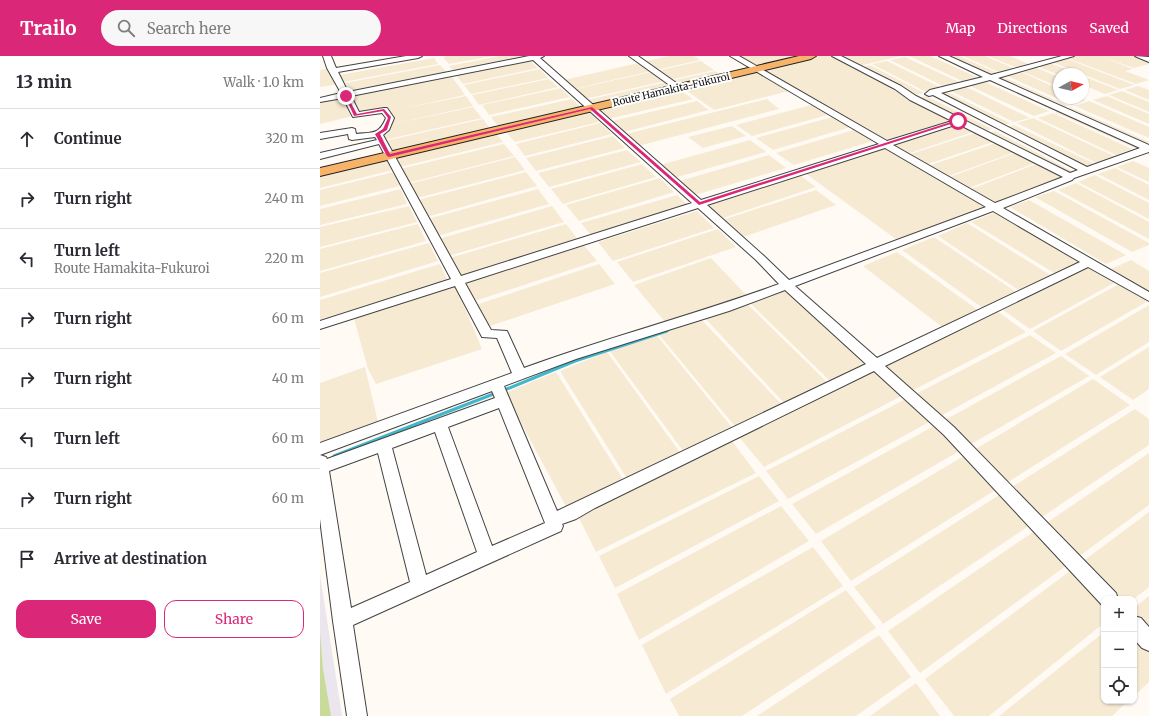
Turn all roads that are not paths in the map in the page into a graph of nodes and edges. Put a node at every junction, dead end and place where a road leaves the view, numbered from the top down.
1 (327, 56) edge
2 (375, 56) edge
3 (418, 56) edge
4 (536, 56) edge
5 (633, 56) edge
6 (734, 56) edge
7 (811, 56) edge
8 (836, 56) edge
9 (943, 56) edge
10 (1070, 56) edge
11 (1139, 56) edge
12 (1149, 60) edge
13 (333, 68) junction
14 (757, 69) junction
15 (990, 77) junction
16 (678, 87) junction
17 (933, 92) junction
18 (346, 96) junction
19 (913, 98) junction
20 (320, 100) edge
21 (591, 108) junction
22 (958, 121) junction
23 (320, 136) edge
24 (380, 138) junction
25 (886, 144) junction
26 (1149, 149) edge
27 (320, 156) edge
28 (389, 156) junction
29 (1086, 170) junction
30 (320, 172) edge
31 (1068, 176) junction
32 (699, 204) junction
33 (993, 206) junction
34 (1089, 262) junction
35 (458, 281) junction
36 (787, 285) junction
37 (1149, 297) edge
38 (320, 325) edge
39 (876, 365) junction
40 (520, 375) junction
41 (496, 384) junction
42 (503, 401) junction
43 (440, 424) junction
44 (383, 445) junction
45 (320, 449) edge
46 (320, 464) edge
47 (552, 520) junction
48 (487, 556) junction
49 (420, 586) junction
50 (1106, 596) edge
51 (342, 621) junction
52 (1137, 628) edge
53 (1149, 641) edge
54 (358, 716) edge

1 - 13 street
2 - 13 street
3 - 13 street
4 - 18 street
4 - 21 street
5 - 16 street
6 - 14 street
7 - 14 main road, Route Hamakita-Fukuroi
8 - 19 street
9 - 15 street
10 - 15 street
11 - 12 street
13 - 18 street
14 - 16 main road, Route Hamakita-Fukuroi
14 - 25 street
15 - 17 street
15 - 26 street
16 - 21 main road, Route Hamakita-Fukuroi
17 - 19 street
17 - 29 street
18 - 20 street
18 - 24 street
19 - 22 street
21 - 28 main road, Route Hamakita-Fukuroi
21 - 32 street
22 - 25 street
22 - 31 street
23 - 24 street
24 - 27 street
24 - 28 street
25 - 32 street
25 - 33 street
26 - 29 street
28 - 30 main road, Route Hamakita-Fukuroi
28 - 35 street
29 - 31 street
31 - 33 street
32 - 35 street
32 - 36 street
33 - 34 street
33 - 36 street
34 - 37 street
34 - 39 street
35 - 38 street
35 - 40 street
36 - 39 street
36 - 40 street
39 - 47 street
39 - 50 street
40 - 41 street
41 - 42 street
41 - 45 street
42 - 43 street
42 - 47 street
43 - 44 street
43 - 48 street
44 - 46 street
44 - 49 street
46 - 51 street
47 - 48 street
48 - 49 street
49 - 51 street
51 - 54 street
52 - 53 street

